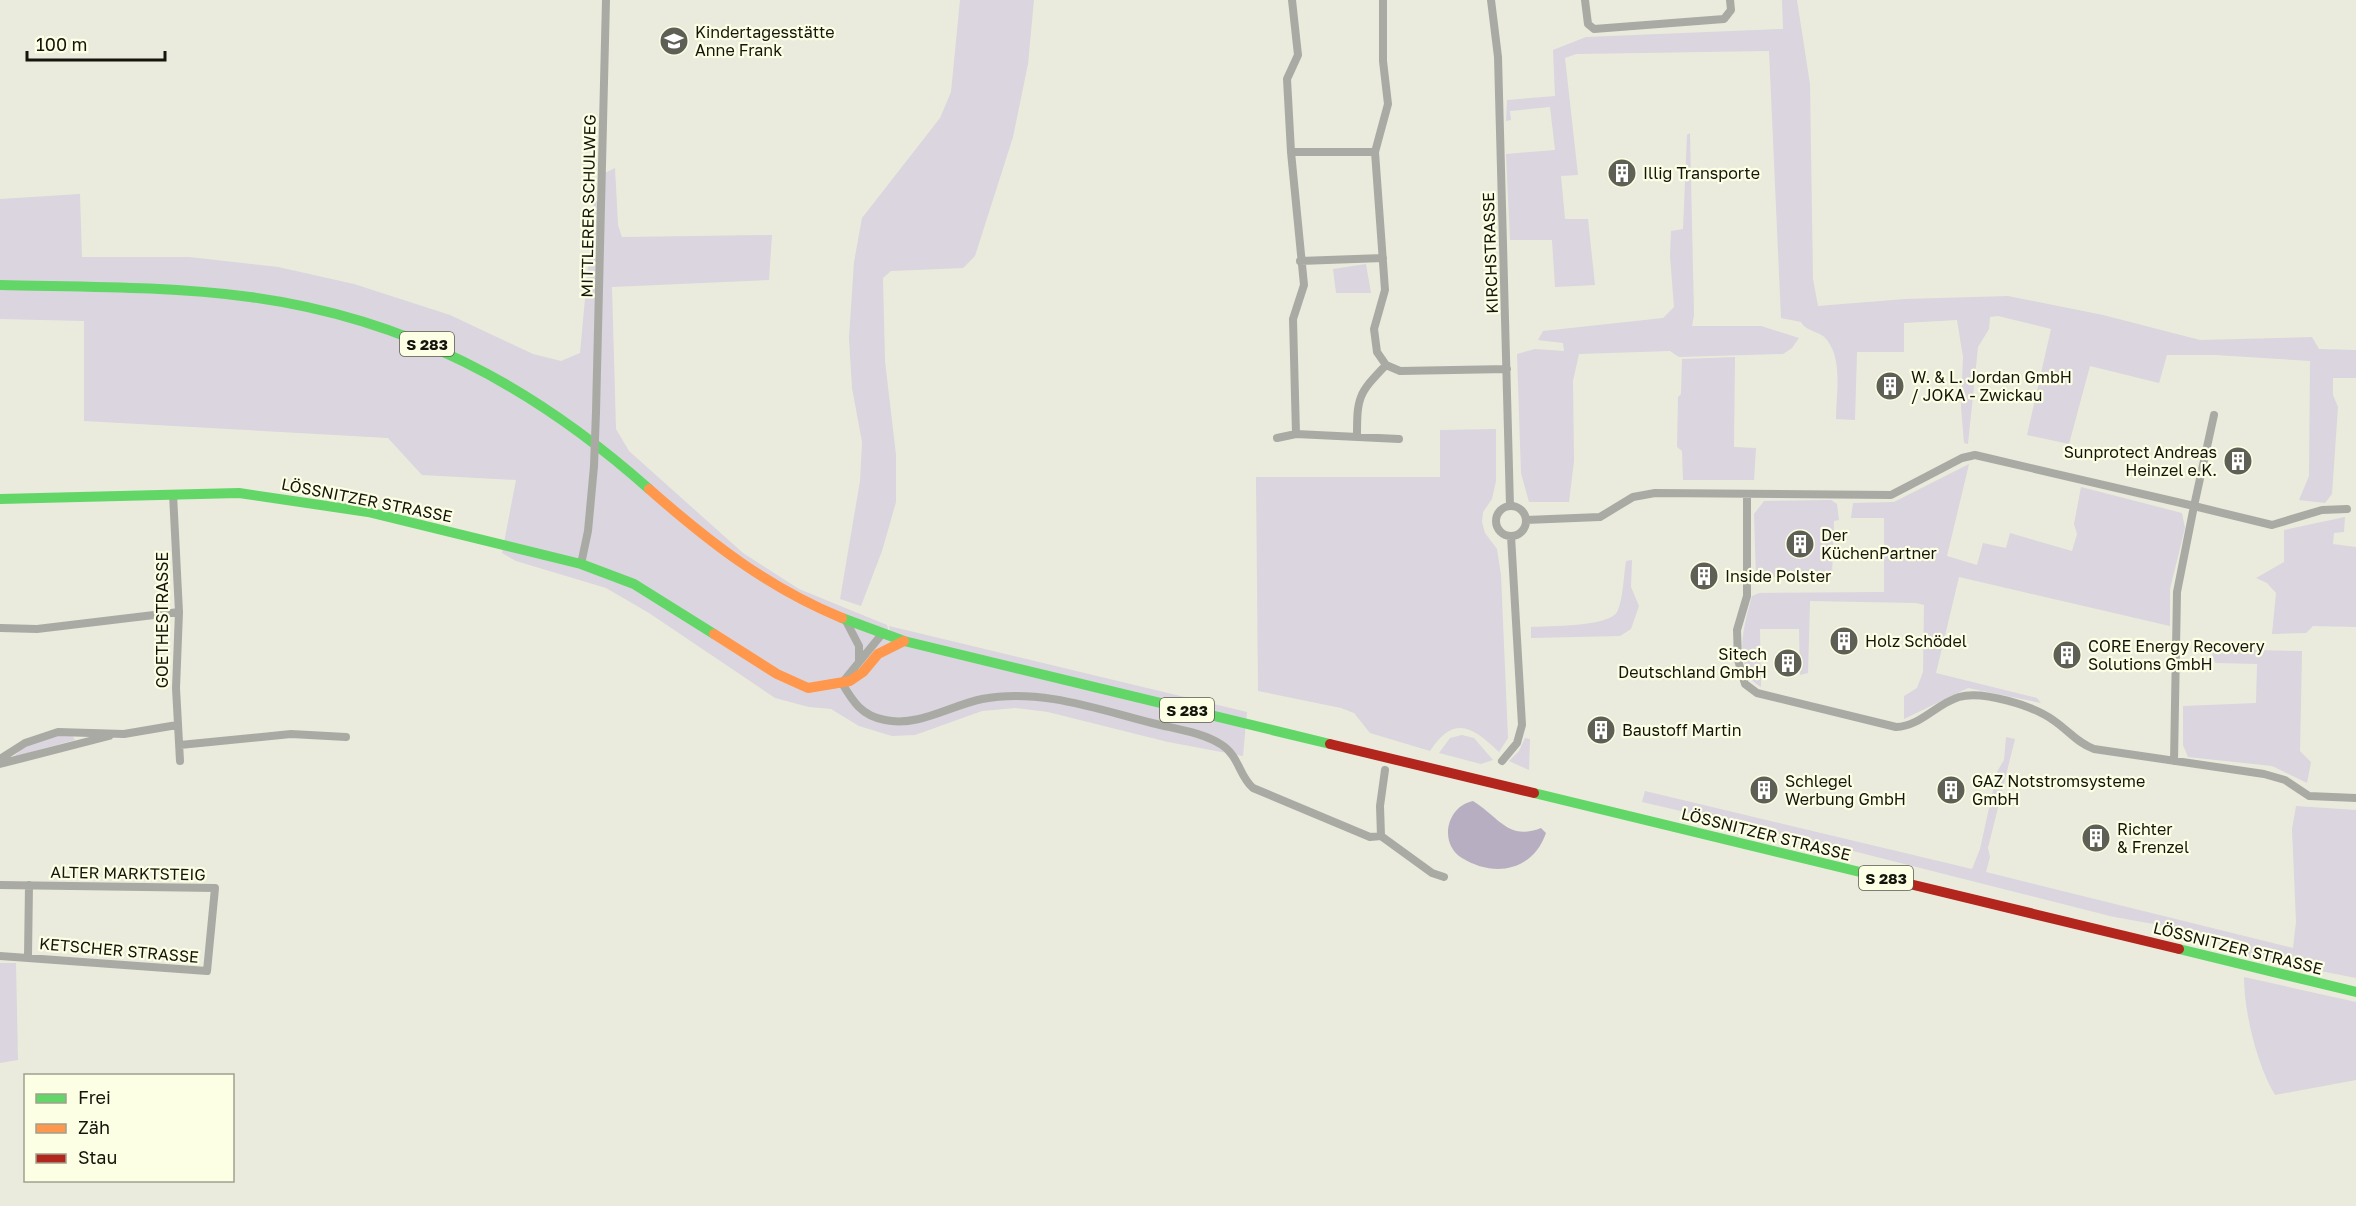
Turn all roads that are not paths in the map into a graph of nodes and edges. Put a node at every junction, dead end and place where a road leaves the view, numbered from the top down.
1 (606, 0) edge
2 (1292, 0) edge
3 (1383, 0) edge
4 (1491, 0) edge
5 (1585, 0) edge
6 (1730, 0) edge
7 (1291, 152) junction
8 (1375, 152) junction
9 (1383, 258) junction
10 (1300, 261) junction
11 (0, 285) edge
12 (1386, 365) junction
13 (1506, 369) junction
14 (2214, 415) dead end
15 (1296, 434) junction
16 (1357, 437) junction
17 (1277, 438) dead end
18 (1399, 439) dead end
19 (173, 494) junction
20 (1747, 494) junction
21 (0, 499) edge
22 (2194, 506) junction
23 (1510, 507) junction
24 (2347, 509) dead end
25 (1526, 520) junction
26 (1511, 536) junction
27 (582, 564) junction
28 (179, 612) junction
29 (846, 621) junction
30 (0, 628) edge
31 (882, 634) junction
32 (904, 641) junction
33 (878, 654) junction
34 (858, 666) junction
35 (842, 683) junction
36 (177, 725) junction
37 (124, 734) junction
38 (346, 737) dead end
39 (180, 745) junction
40 (0, 759) edge
41 (180, 761) dead end
42 (1502, 761) dead end
43 (2174, 761) junction
44 (0, 764) edge
45 (1385, 770) dead end
46 (2356, 798) edge
47 (1381, 836) junction
48 (1444, 877) dead end
49 (0, 885) edge
50 (29, 885) junction
51 (29, 921) joint
52 (0, 956) edge
53 (28, 956) junction
54 (207, 971) joint
55 (2356, 992) edge

1 - 27 street, MITTLERER SCHULWEG, bridge
2 - 7 street
3 - 8 street
4 - 13 street, KIRCHSTRASSE
5 - 6 street
7 - 8 street
7 - 10 street
8 - 9 street
9 - 10 street
9 - 12 street
10 - 15 street
11 - 29 main road, S 283
12 - 13 street
12 - 16 street
13 - 23 street, KIRCHSTRASSE
14 - 22 street
15 - 16 street
15 - 17 street
16 - 18 street
19 - 21 main road, LÖSSNITZER STRASSE
19 - 27 main road, LÖSSNITZER STRASSE
19 - 28 street, GOETHESTRASSE
20 - 22 street
20 - 25 street
20 - 43 street
22 - 24 street
22 - 43 street
23 - 25 street
23 - 26 street, KIRCHSTRASSE
25 - 26 street
26 - 42 street, KIRCHSTRASSE
27 - 35 main road, LÖSSNITZER STRASSE
28 - 30 street
28 - 36 street, GOETHESTRASSE
29 - 31 main road, S 283
29 - 34 street
31 - 32 main road, S 283
31 - 33 street
31 - 34 street
32 - 33 main road
32 - 55 main road, LÖSSNITZER STRASSE / S 283
33 - 35 main road
34 - 35 street
35 - 47 street
36 - 37 street
36 - 39 street, GOETHESTRASSE
37 - 40 street
37 - 44 street
38 - 39 street
39 - 41 street, GOETHESTRASSE
43 - 46 street
45 - 47 street
47 - 48 street
49 - 50 street, ALTER MARKTSTEIG
50 - 51 street, ALTER MARKTSTEIG
50 - 54 street, ALTER MARKTSTEIG
51 - 53 street, KETSCHER STRASSE
52 - 53 street, KETSCHER STRASSE
53 - 54 street, KETSCHER STRASSE

